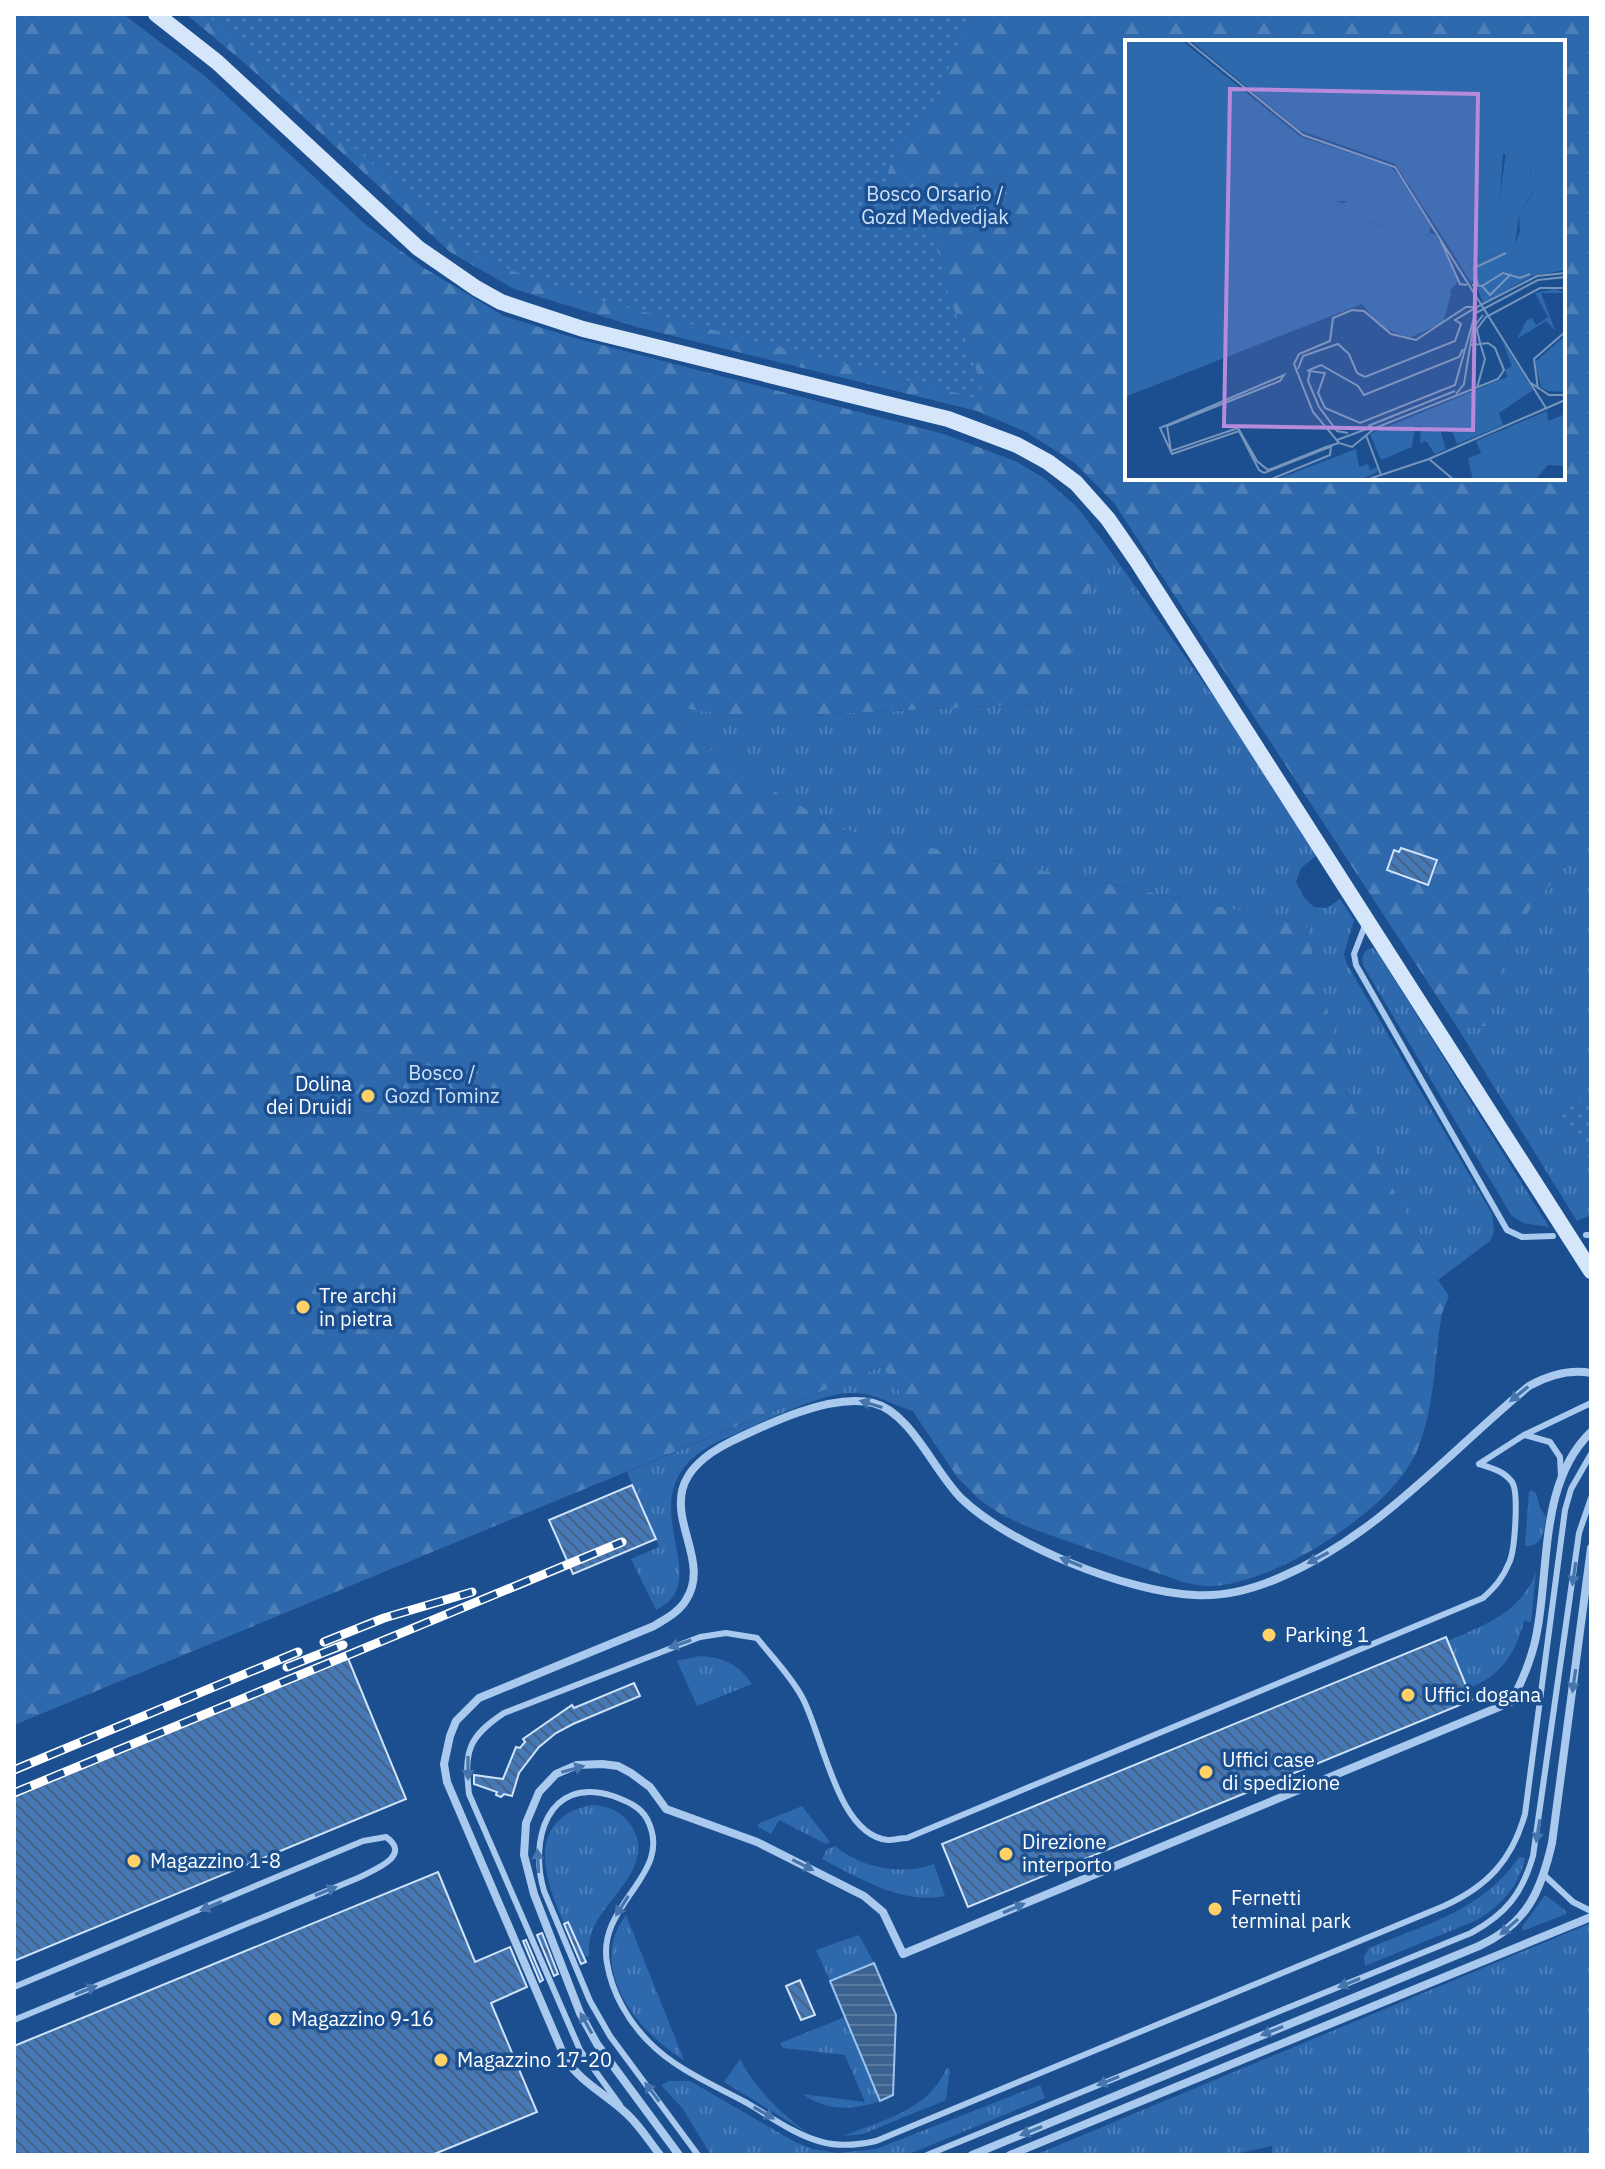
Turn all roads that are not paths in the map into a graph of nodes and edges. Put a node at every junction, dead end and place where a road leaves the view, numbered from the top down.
1 (156, 14) edge
2 (1367, 920) junction
3 (1553, 1236) dead end
4 (1591, 1271) edge
5 (1591, 1373) edge
6 (1591, 1403) edge
7 (1591, 1432) edge
8 (1524, 1435) junction
9 (1591, 1454) edge
10 (1561, 1476) junction
11 (1591, 1498) edge
12 (1591, 1548) edge
13 (1587, 1618) edge
14 (1544, 1875) junction
15 (1591, 1911) edge
16 (1591, 1917) edge
17 (14, 1987) edge
18 (14, 2020) edge
19 (625, 2112) junction
20 (660, 2155) edge
21 (679, 2155) edge
22 (698, 2155) edge
23 (927, 2155) edge
24 (972, 2155) edge
25 (1010, 2155) edge

1 - 2 street
2 - 3 lane
2 - 4 street
5 -> 19 street
6 - 8 lane
7 - 10 street
8 - 10 lane
8 -> 19 lane
22 -> 9 lane
21 -> 10 street
11 -> 23 lane
12 - 13 street
13 -> 14 street
14 - 15 lane
14 -> 24 street
16 - 25 street
18 -> 17 lane
19 - 20 street

